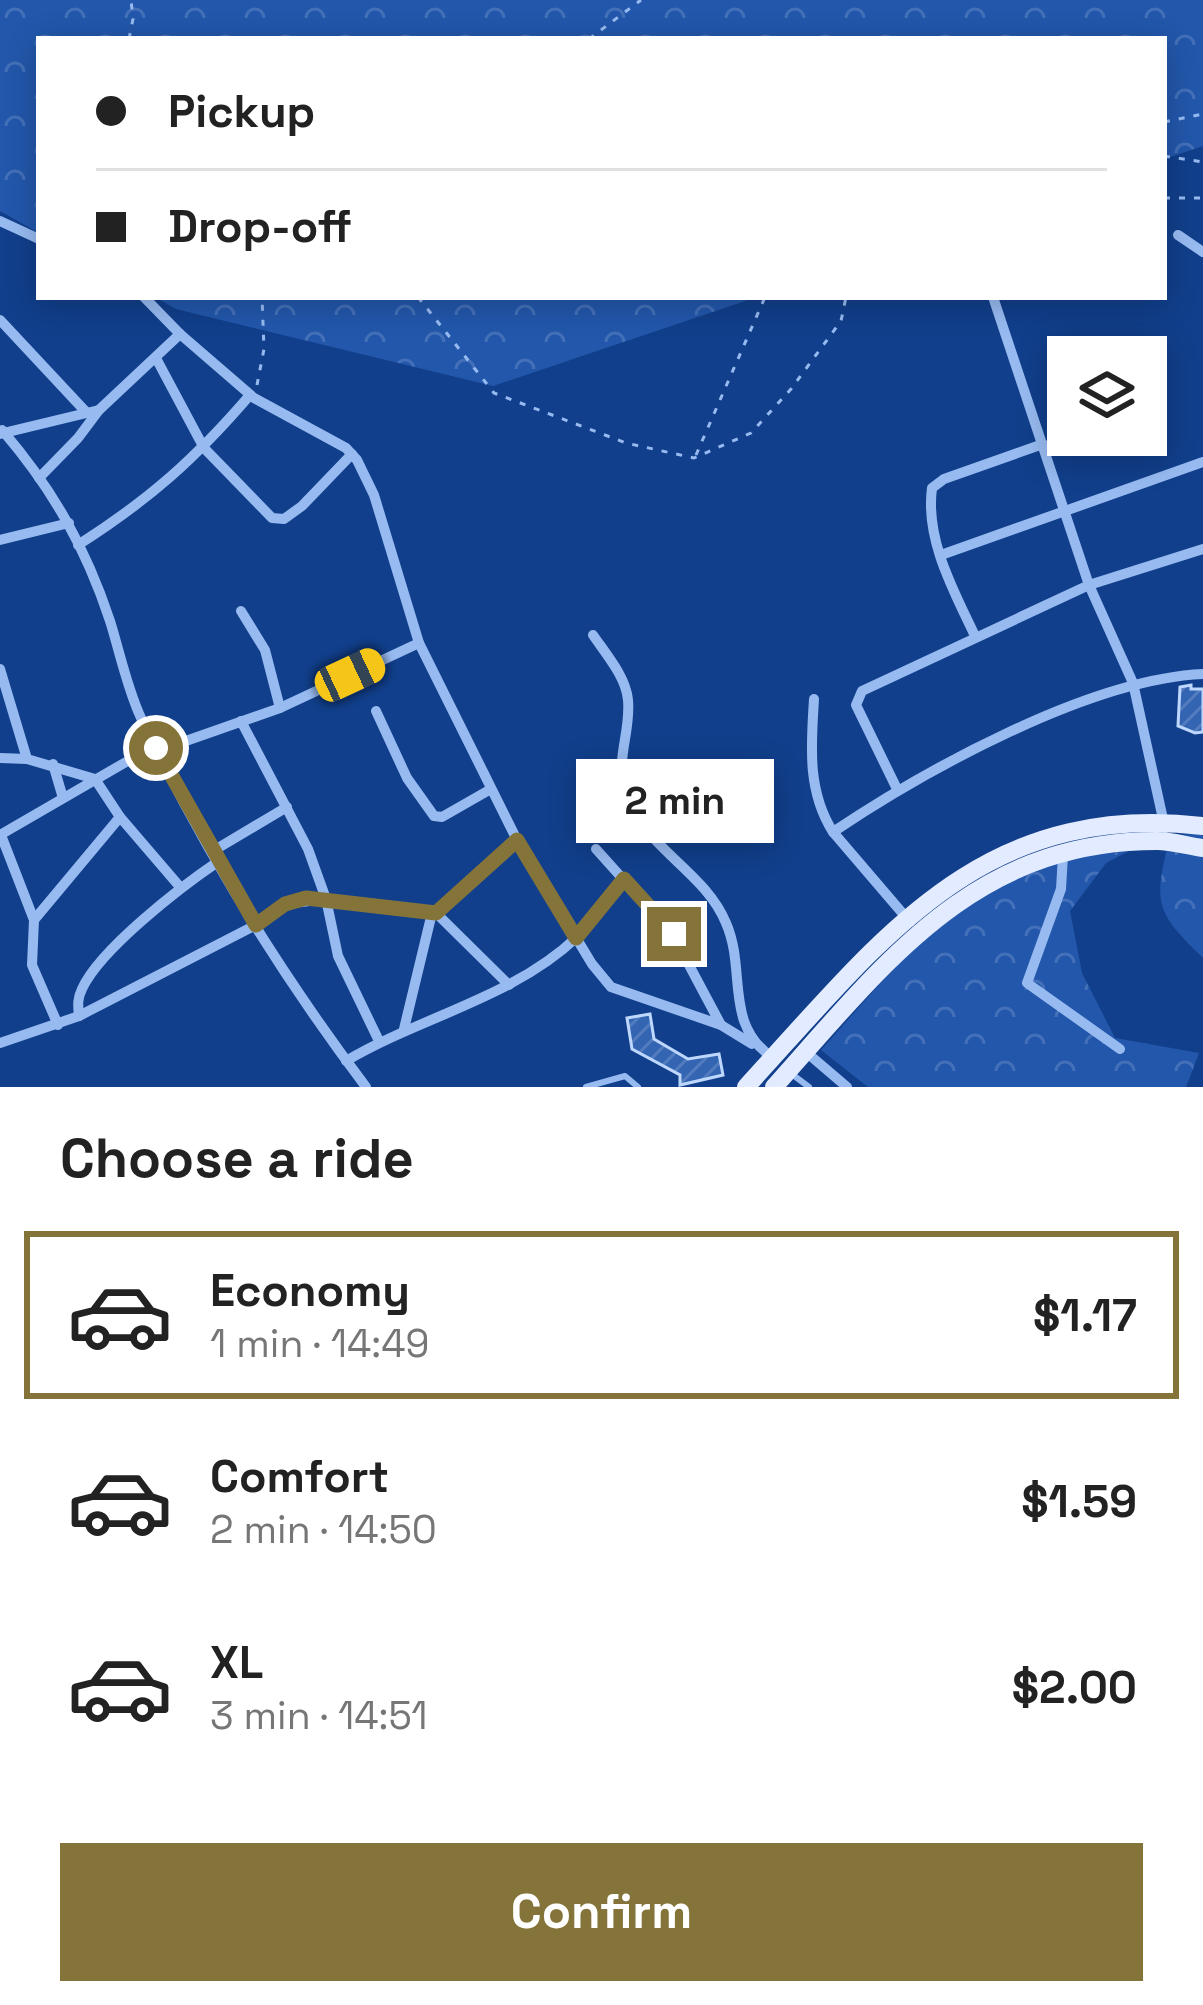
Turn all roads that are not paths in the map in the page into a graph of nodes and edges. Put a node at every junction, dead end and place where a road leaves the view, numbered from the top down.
1 (0, 221) edge
2 (1178, 235) dead end
3 (36, 238) edge
4 (1203, 252) edge
5 (147, 300) edge
6 (993, 300) edge
7 (0, 320) edge
8 (179, 334) junction
9 (157, 360) junction
10 (252, 397) junction
11 (93, 411) junction
12 (2, 432) edge
13 (1043, 444) junction
14 (204, 448) junction
15 (352, 454) junction
16 (1203, 462) edge
17 (39, 478) junction
18 (1068, 513) junction
19 (69, 523) junction
20 (0, 540) edge
21 (78, 545) junction
22 (1203, 549) edge
23 (941, 555) junction
24 (1089, 585) junction
25 (241, 610) dead end
26 (593, 635) dead end
27 (975, 636) junction
28 (419, 643) junction
29 (0, 669) edge
30 (1203, 674) edge
31 (1133, 683) junction
32 (814, 699) dead end
33 (280, 708) junction
34 (376, 711) dead end
35 (242, 721) junction
36 (156, 748) junction
37 (0, 758) edge
38 (27, 759) junction
39 (52, 764) junction
40 (95, 778) junction
41 (491, 789) junction
42 (897, 789) junction
43 (63, 798) junction
44 (287, 807) junction
45 (120, 817) junction
46 (1203, 826) edge
47 (833, 832) junction
48 (1165, 832) junction
49 (0, 835) edge
50 (517, 840) junction
51 (1203, 848) edge
52 (596, 850) dead end
53 (1063, 852) junction
54 (216, 855) junction
55 (624, 879) junction
56 (180, 887) junction
57 (326, 899) junction
58 (434, 913) junction
59 (34, 920) junction
60 (256, 925) junction
61 (913, 925) junction
62 (576, 938) junction
63 (508, 985) junction
64 (80, 1016) junction
65 (58, 1025) junction
66 (721, 1025) junction
67 (404, 1029) junction
68 (379, 1041) junction
69 (0, 1043) edge
70 (752, 1044) junction
71 (1120, 1049) dead end
72 (806, 1052) junction
73 (346, 1060) junction
74 (781, 1064) junction
75 (366, 1087) edge
76 (586, 1087) edge
77 (638, 1087) edge
78 (746, 1087) edge
79 (774, 1087) edge
80 (809, 1087) edge
81 (847, 1087) edge

1 - 3 street
2 - 4 street
5 - 8 street
6 - 13 street
7 - 11 street
8 - 9 street
8 - 10 street
9 - 11 street
9 - 14 street
10 - 14 street
10 - 15 street
11 - 12 street
11 - 17 street
12 - 17 street
13 - 18 street
13 - 23 street
14 - 15 street
14 - 21 street
15 - 28 street
16 - 18 street
17 - 19 street
18 - 23 street
18 - 24 street
19 - 20 street
19 - 21 street
21 - 36 street
22 - 24 street
23 - 27 street
24 - 27 street
24 - 31 street
25 - 33 street
26 - 70 street
27 - 42 street
28 - 33 street
28 - 41 street
29 - 38 street
30 - 31 street
31 - 42 street
31 - 48 street
32 - 47 street
33 - 35 street
34 - 41 street
35 - 36 street
35 - 44 street
36 - 40 street
36 - 54 street
37 - 38 street
38 - 39 street
39 - 40 street
39 - 43 street
40 - 43 street
40 - 45 street
41 - 50 street
42 - 47 street
43 - 49 street
44 - 54 street
44 - 57 street
45 - 56 street
45 - 59 street
46 - 48 main road
47 - 61 street
48 - 51 main road
48 - 53 main road
48 - 61 main road
49 - 59 street
50 - 58 street
50 - 62 street
52 - 55 street
53 - 61 main road
53 - 71 street
54 - 56 street
54 - 60 street
55 - 62 street
55 - 66 street
56 - 64 street
57 - 58 street
57 - 60 street
57 - 68 street
58 - 63 street
58 - 67 street
59 - 65 street
60 - 64 street
60 - 73 street
61 - 72 main road
61 - 74 main road
62 - 63 street
62 - 66 street
63 - 67 street
64 - 65 street
65 - 69 street
66 - 70 street
67 - 68 street
68 - 73 street
70 - 74 street
72 - 74 main road
72 - 81 street
73 - 75 street
74 - 78 main road
74 - 79 main road
74 - 80 lane
76 - 77 lane

